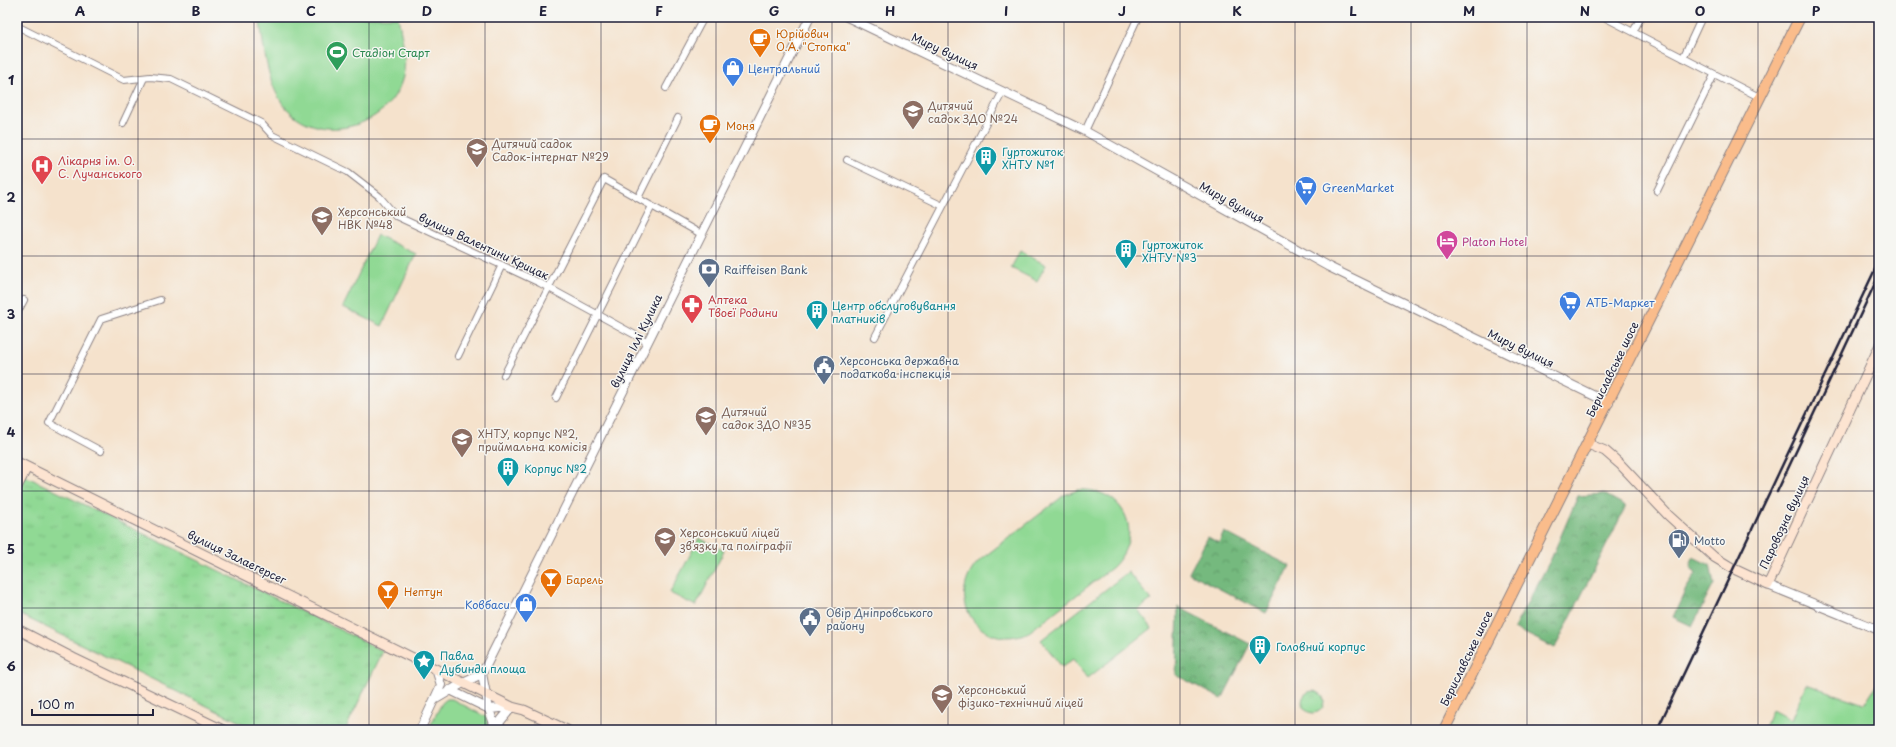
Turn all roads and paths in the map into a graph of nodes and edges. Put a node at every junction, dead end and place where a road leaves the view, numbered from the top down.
1 (704, 17) edge
2 (810, 17) edge
3 (847, 17) edge
4 (1138, 17) edge
5 (1604, 17) edge
6 (1641, 17) edge
7 (1702, 17) edge
8 (1800, 17) edge
9 (17, 26) edge
10 (1633, 32) junction
11 (1683, 58) junction
12 (1714, 75) junction
13 (144, 78) junction
14 (666, 88) dead end
15 (1003, 91) junction
16 (1759, 97) junction
17 (678, 118) dead end
18 (123, 123) dead end
19 (1085, 131) junction
20 (847, 160) dead end
21 (1657, 191) dead end
22 (638, 198) junction
23 (652, 206) junction
24 (943, 206) junction
25 (701, 234) junction
26 (502, 265) junction
27 (549, 288) junction
28 (24, 300) dead end
29 (160, 300) dead end
30 (17, 314) edge
31 (598, 315) junction
32 (875, 337) dead end
33 (648, 342) junction
34 (1879, 347) edge
35 (458, 356) dead end
36 (504, 375) dead end
37 (556, 398) dead end
38 (1609, 403) junction
39 (1588, 444) junction
40 (101, 451) dead end
41 (17, 462) edge
42 (27, 467) junction
43 (17, 487) edge
44 (1768, 585) junction
45 (17, 629) edge
46 (1879, 630) edge
47 (436, 668) junction
48 (482, 674) junction
49 (464, 683) junction
50 (450, 690) junction
51 (486, 694) junction
52 (436, 700) junction
53 (512, 707) junction
54 (489, 709) junction
55 (494, 728) edge
56 (223, 730) edge
57 (420, 730) edge
58 (567, 730) edge
59 (1444, 730) edge

1 - 14 street
2 - 25 street, вулиця Іллі Кулика
3 - 15 street, Миру вулиця
4 - 19 street
5 - 10 street
6 - 10 street
7 - 11 street
8 - 16 main road, Бериславське шосе
9 - 13 street, вулиця Валентини Крицак
10 - 11 street
11 - 12 street
12 - 16 street
12 - 21 street
13 - 18 street
13 - 26 street, вулиця Валентини Крицак
15 - 19 street, Миру вулиця
15 - 24 street
16 - 38 main road, Бериславське шосе
17 - 22 street
19 - 38 street, Миру вулиця
20 - 24 street
22 - 23 street
22 - 27 street
23 - 25 street
23 - 31 street
24 - 32 street
25 - 33 street, вулиця Іллі Кулика
26 - 27 street, вулиця Валентини Крицак
26 - 35 street
27 - 31 street, вулиця Валентини Крицак
27 - 36 street
28 - 30 street
29 - 40 street
31 - 33 street, вулиця Валентини Крицак
31 - 37 street
33 - 48 street, вулиця Іллі Кулика
34 - 44 main road, Паровозна вулиця
38 - 39 main road, Бериславське шосе
39 - 44 main road, Паровозна вулиця
39 - 59 main road, Бериславське шосе
41 - 42 main road, вулиця Залаегерсег
42 - 43 main road
42 - 47 main road, вулиця Залаегерсег
44 - 46 street
45 - 56 main road
47 - 49 main road, вулиця Залаегерсег
47 - 52 street
48 - 49 street
48 - 51 street
49 - 50 street
49 - 51 main road, вулиця Залаегерсег
50 - 52 street
50 - 54 street
51 - 53 main road, вулиця Залаегерсег
51 - 54 street
52 - 57 street
53 - 54 street
53 - 55 street
53 - 58 main road
54 - 55 street

